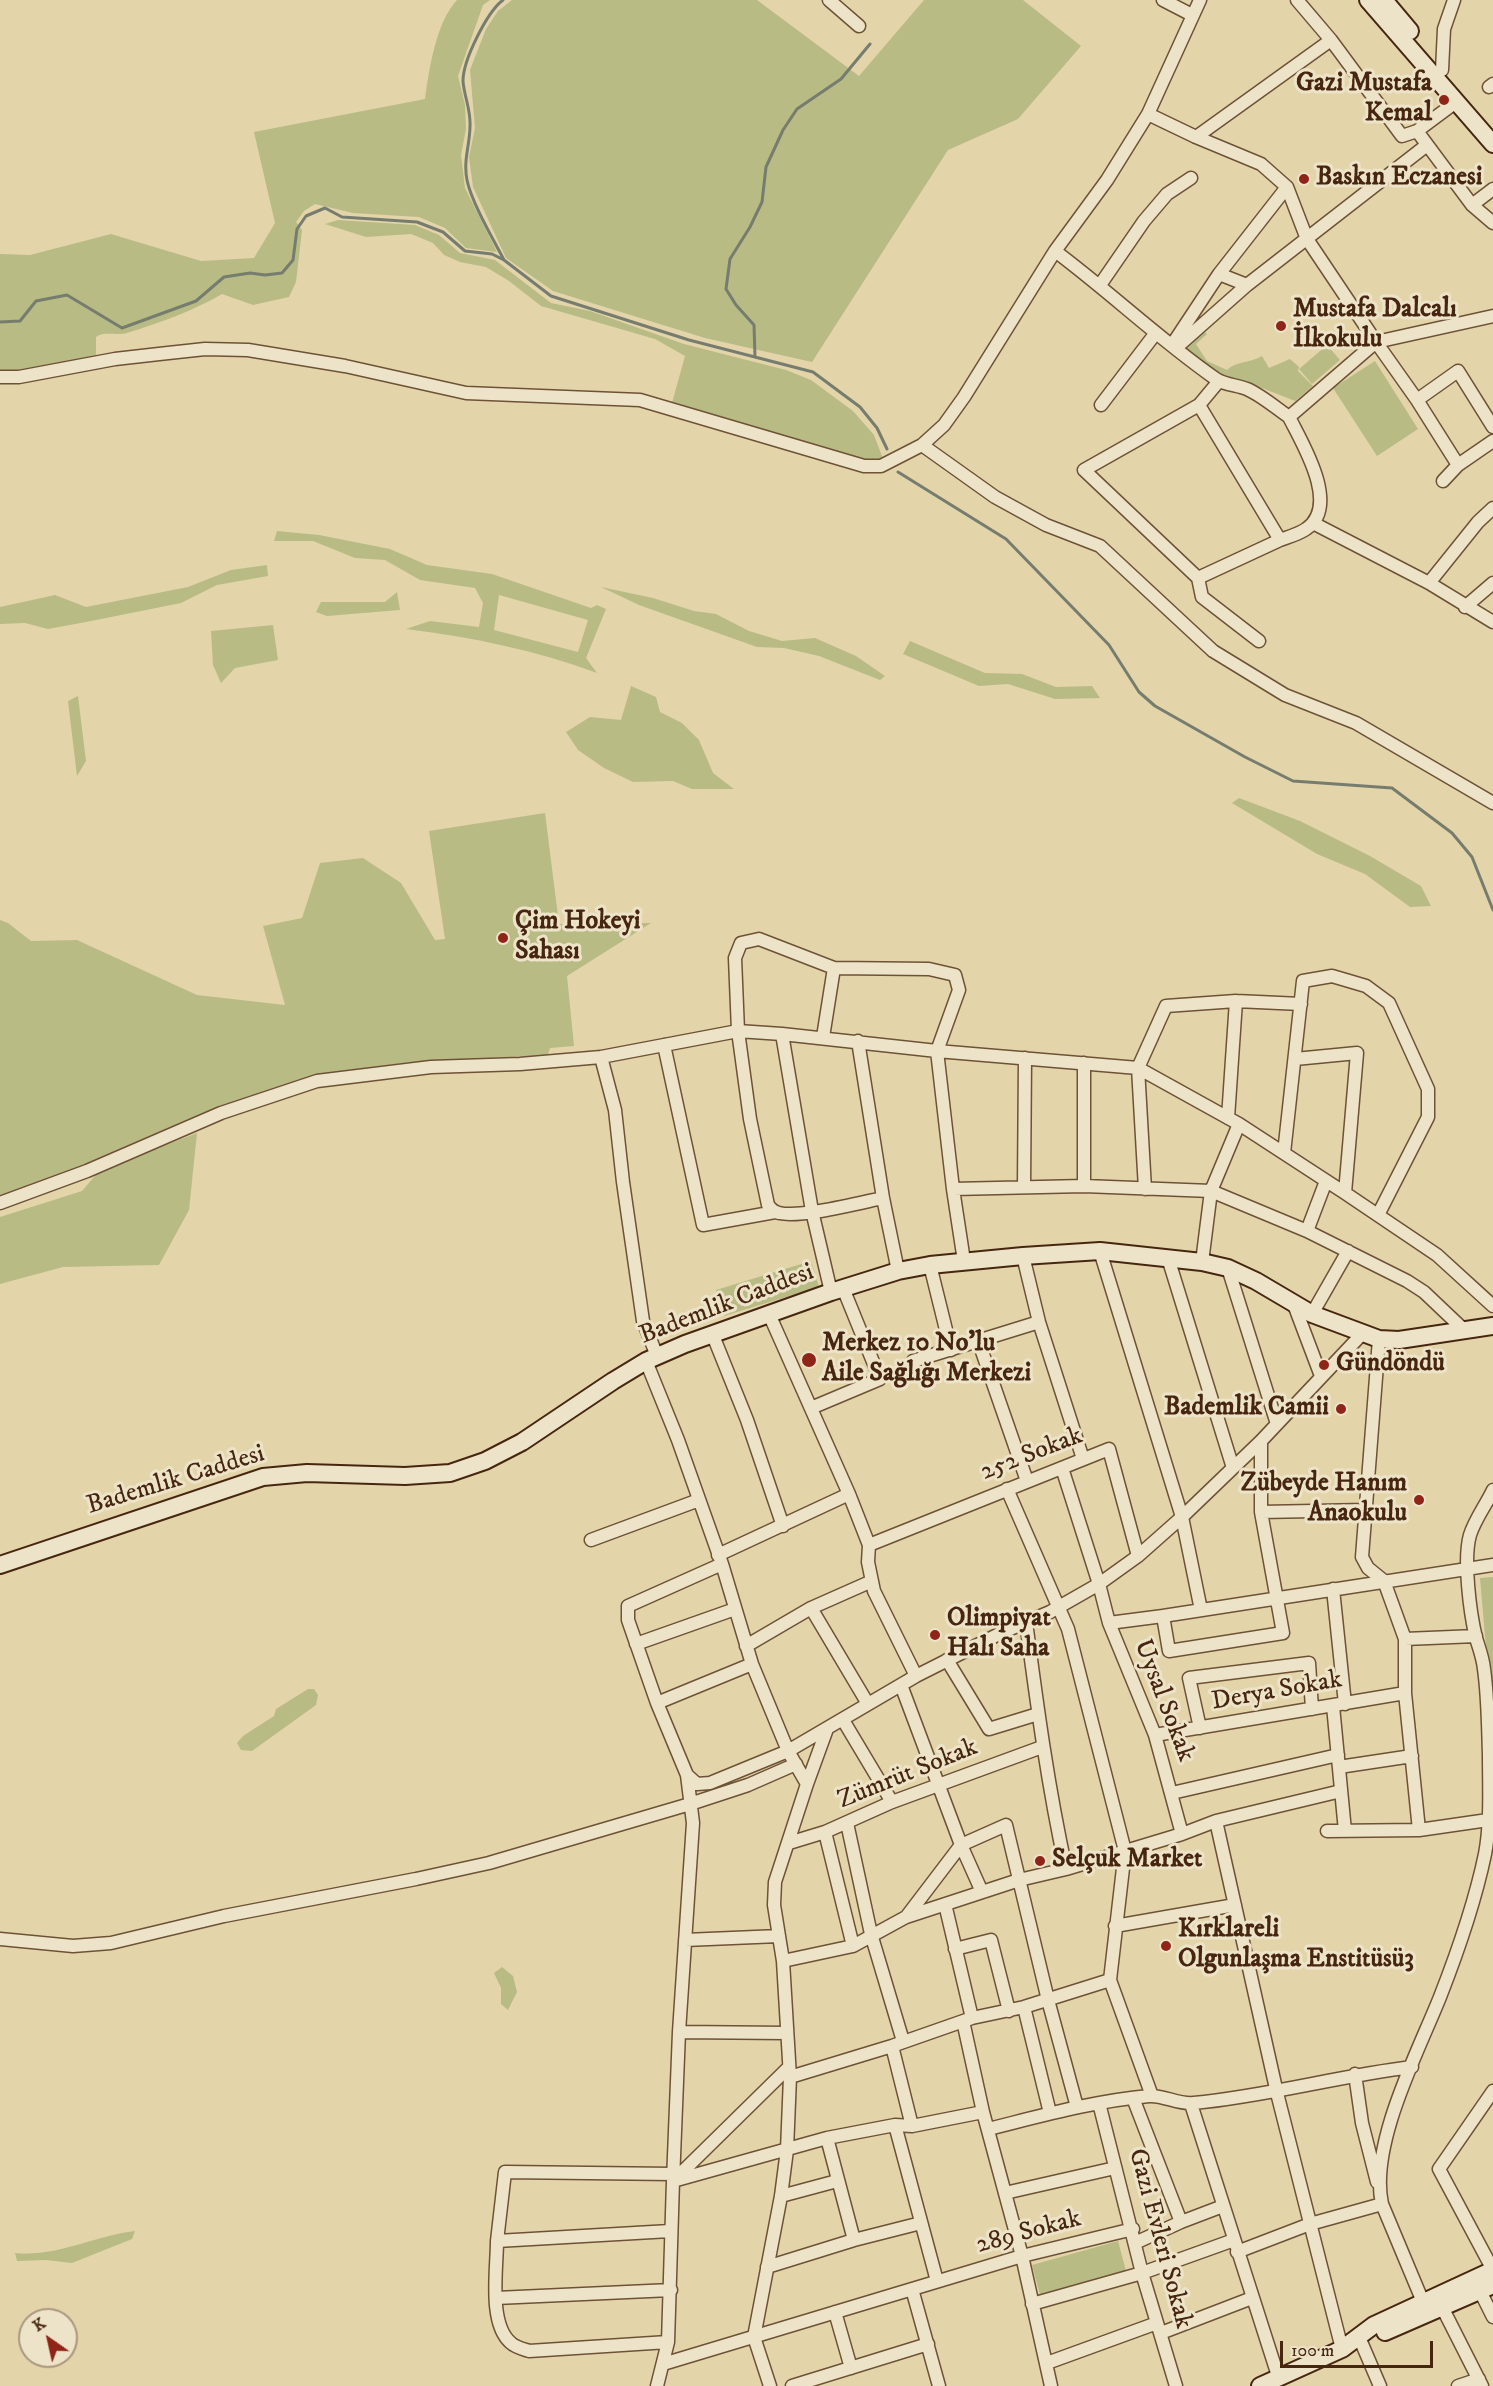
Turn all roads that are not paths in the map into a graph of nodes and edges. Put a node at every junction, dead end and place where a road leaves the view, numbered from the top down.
1 (830, 0) edge
2 (1163, 0) edge
3 (1200, 0) edge
4 (1297, 0) edge
5 (1368, 0) edge
6 (1384, 0) edge
7 (1454, 0) edge
8 (1192, 15) junction
9 (859, 26) dead end
10 (1331, 40) junction
11 (1442, 70) junction
12 (1456, 102) junction
13 (1148, 114) junction
14 (1493, 127) edge
15 (1417, 131) junction
16 (1196, 137) junction
17 (1493, 144) edge
18 (1427, 145) junction
19 (1191, 178) dead end
20 (1287, 187) junction
21 (1493, 189) edge
22 (1472, 205) junction
23 (1493, 223) edge
24 (1307, 239) junction
25 (1055, 251) junction
26 (1219, 274) junction
27 (1100, 285) junction
28 (1247, 285) junction
29 (1492, 320) edge
30 (1155, 334) junction
31 (1376, 342) junction
32 (1174, 346) junction
33 (0, 377) edge
34 (1219, 381) junction
35 (1418, 400) junction
36 (1101, 405) dead end
37 (1199, 405) junction
38 (1289, 417) junction
39 (1493, 427) edge
40 (1493, 441) edge
41 (921, 445) junction
42 (1458, 465) junction
43 (1443, 482) dead end
44 (1493, 508) edge
45 (1313, 523) junction
46 (1280, 540) junction
47 (1198, 578) junction
48 (1429, 583) junction
49 (1493, 583) edge
50 (1465, 607) junction
51 (1493, 622) edge
52 (1259, 641) dead end
53 (1493, 803) edge
54 (834, 968) junction
55 (1236, 1001) junction
56 (1301, 1004) junction
57 (738, 1031) junction
58 (782, 1034) junction
59 (823, 1037) junction
60 (858, 1041) junction
61 (664, 1045) junction
62 (937, 1051) junction
63 (601, 1057) junction
64 (1025, 1058) junction
65 (1295, 1059) junction
66 (1084, 1063) junction
67 (1138, 1068) junction
68 (1234, 1121) junction
69 (1284, 1152) junction
70 (1326, 1181) junction
71 (1084, 1186) junction
72 (1024, 1187) junction
73 (953, 1189) junction
74 (1145, 1189) junction
75 (1210, 1191) junction
76 (1345, 1193) junction
77 (883, 1198) junction
78 (0, 1203) edge
79 (812, 1211) junction
80 (775, 1212) junction
81 (1378, 1215) junction
82 (1307, 1231) junction
83 (1100, 1251) junction
84 (1348, 1251) junction
85 (1023, 1256) junction
86 (1168, 1258) junction
87 (964, 1261) junction
88 (1202, 1262) junction
89 (930, 1265) junction
90 (1228, 1268) junction
91 (898, 1271) junction
92 (837, 1290) junction
93 (1293, 1302) junction
94 (1493, 1306) edge
95 (769, 1314) junction
96 (1312, 1314) junction
97 (1039, 1322) junction
98 (1493, 1326) edge
99 (1463, 1329) junction
100 (712, 1333) junction
101 (1362, 1334) junction
102 (978, 1340) junction
103 (1379, 1340) junction
104 (951, 1350) junction
105 (651, 1359) junction
106 (912, 1361) dead end
107 (1322, 1376) junction
108 (811, 1408) junction
109 (1277, 1424) junction
110 (1261, 1441) junction
111 (1083, 1459) junction
112 (1062, 1468) junction
113 (1233, 1468) junction
114 (1027, 1481) junction
115 (1007, 1489) junction
116 (849, 1494) junction
117 (1491, 1497) edge
118 (699, 1500) junction
119 (1366, 1510) junction
120 (1261, 1512) junction
121 (1182, 1517) junction
122 (783, 1526) junction
123 (591, 1540) dead end
124 (869, 1545) junction
125 (1138, 1556) junction
126 (720, 1560) junction
127 (0, 1565) edge
128 (1493, 1565) edge
129 (1468, 1569) junction
130 (872, 1581) junction
131 (1384, 1581) junction
132 (1099, 1584) junction
133 (1333, 1589) junction
134 (1277, 1598) junction
135 (1059, 1607) junction
136 (810, 1608) junction
137 (735, 1609) junction
138 (1200, 1610) junction
139 (1163, 1616) junction
140 (1026, 1622) junction
141 (1109, 1623) junction
142 (1476, 1636) junction
143 (1405, 1639) junction
144 (636, 1644) junction
145 (747, 1646) junction
146 (947, 1660) junction
147 (752, 1664) junction
148 (916, 1676) junction
149 (901, 1686) junction
150 (1406, 1693) junction
151 (657, 1703) junction
152 (868, 1704) junction
153 (1339, 1705) junction
154 (1312, 1709) junction
155 (1038, 1714) junction
156 (843, 1720) junction
157 (1200, 1728) junction
158 (827, 1729) junction
159 (1155, 1735) junction
160 (1042, 1747) junction
161 (788, 1751) junction
162 (1412, 1756) junction
163 (1338, 1761) junction
164 (796, 1764) junction
165 (687, 1776) junction
166 (807, 1784) junction
167 (940, 1784) junction
168 (1341, 1791) junction
169 (1172, 1793) junction
170 (892, 1802) junction
171 (690, 1804) junction
172 (1488, 1820) junction
173 (1216, 1821) junction
174 (847, 1823) junction
175 (1419, 1830) junction
176 (1345, 1831) junction
177 (825, 1832) junction
178 (1327, 1832) dead end
179 (1182, 1834) junction
180 (789, 1843) junction
181 (961, 1845) junction
182 (1125, 1851) junction
183 (1066, 1869) junction
184 (1019, 1880) junction
185 (982, 1892) junction
186 (945, 1904) junction
187 (1235, 1905) junction
188 (906, 1917) junction
189 (1115, 1926) junction
190 (871, 1934) junction
191 (779, 1936) junction
192 (0, 1939) edge
193 (685, 1940) junction
194 (853, 1946) junction
195 (955, 1949) junction
196 (783, 1961) junction
197 (1110, 1980) junction
198 (1048, 2000) junction
199 (1024, 2007) junction
200 (1009, 2011) junction
201 (968, 2020) junction
202 (679, 2032) junction
203 (787, 2034) junction
204 (897, 2044) junction
205 (1412, 2067) junction
206 (789, 2072) junction
207 (1355, 2074) junction
208 (1493, 2091) edge
209 (1277, 2092) junction
210 (1152, 2096) junction
211 (1133, 2098) junction
212 (1099, 2103) junction
213 (1191, 2104) junction
214 (1077, 2107) junction
215 (983, 2112) junction
216 (1050, 2113) junction
217 (895, 2126) junction
218 (912, 2126) junction
219 (988, 2129) junction
220 (827, 2138) junction
221 (787, 2150) junction
222 (1115, 2168) junction
223 (673, 2177) junction
224 (837, 2181) junction
225 (1005, 2193) junction
226 (781, 2196) junction
227 (1381, 2199) junction
228 (1223, 2206) junction
229 (1181, 2222) junction
230 (921, 2223) junction
231 (1311, 2224) junction
232 (1133, 2229) junction
233 (670, 2230) junction
234 (854, 2240) junction
235 (497, 2241) junction
236 (1135, 2243) junction
237 (1235, 2246) junction
238 (1022, 2256) junction
239 (767, 2267) junction
240 (1493, 2270) edge
241 (1142, 2272) junction
242 (937, 2281) junction
243 (1487, 2288) edge
244 (912, 2289) junction
245 (671, 2290) junction
246 (496, 2298) junction
247 (1252, 2298) junction
248 (1423, 2302) junction
249 (1032, 2304) junction
250 (1442, 2307) junction
251 (836, 2312) junction
252 (1493, 2317) edge
253 (1159, 2328) junction
254 (754, 2337) junction
255 (1359, 2337) junction
256 (668, 2342) junction
257 (928, 2344) junction
258 (1342, 2349) junction
259 (1047, 2363) junction
260 (663, 2364) junction
261 (851, 2368) junction
262 (1279, 2379) junction
263 (1480, 2383) edge
264 (657, 2386) edge
265 (770, 2386) edge
266 (792, 2386) edge
267 (939, 2386) edge
268 (1051, 2386) edge
269 (1176, 2386) edge
270 (1260, 2386) edge
271 (1380, 2386) edge
272 (1458, 2386) edge

1 - 9 street
2 - 8 street
3 - 8 street
4 - 10 street
5 - 12 street
6 - 11 street
7 - 11 street
8 - 13 street
10 - 15 street
10 - 16 street
11 - 14 street
12 - 15 street
12 - 17 street
13 - 16 street
13 - 25 street
15 - 18 street
16 - 20 street
18 - 22 street
18 - 24 street
19 - 27 street
20 - 24 street
20 - 26 street
21 - 22 street
22 - 23 street
24 - 28 street
24 - 31 street
25 - 27 street
25 - 41 street
26 - 28 street
26 - 32 street
27 - 30 street
28 - 32 street
29 - 31 street
30 - 32 street
30 - 36 street
31 - 35 street
31 - 38 street
32 - 34 street
33 - 41 street
34 - 37 street
34 - 38 street
35 - 39 street
35 - 42 street
37 - 46 street
37 - 47 street
38 - 45 street
40 - 42 street
41 - 53 street
42 - 43 street
44 - 48 street
45 - 46 street
45 - 48 street
46 - 47 street
47 - 52 street
48 - 50 street
49 - 50 street
50 - 51 street
54 - 57 street
54 - 59 street
54 - 62 street
55 - 56 street
55 - 67 street
55 - 68 street
56 - 65 street
56 - 81 street
57 - 58 street
57 - 61 street
57 - 80 street
58 - 59 street
58 - 79 street
59 - 60 street
60 - 62 street
60 - 77 street
61 - 63 street
61 - 80 street
62 - 64 street
62 - 73 street
63 - 78 street
63 - 105 street
64 - 66 street
64 - 72 street
65 - 69 street
65 - 76 street
66 - 67 street
66 - 71 street
67 - 68 street
67 - 74 street
68 - 69 street
68 - 75 street
69 - 70 street
70 - 76 street
70 - 82 street
71 - 72 street
71 - 74 street
72 - 73 street
73 - 87 street
74 - 75 street
75 - 82 street
75 - 88 street
76 - 81 street
77 - 79 street
77 - 91 street
79 - 80 street
79 - 92 street
81 - 94 street
82 - 84 street
83 - 85 street, Bademlik Caddesi
83 - 86 street, Bademlik Caddesi
83 - 121 street
84 - 96 street
84 - 99 street
85 - 87 street, Bademlik Caddesi
85 - 97 street
86 - 88 street, Bademlik Caddesi
86 - 113 street
87 - 89 street, Bademlik Caddesi
88 - 90 street, Bademlik Caddesi
89 - 91 street, Bademlik Caddesi
89 - 104 street
90 - 93 street, Bademlik Caddesi
90 - 109 street
91 - 92 street, Bademlik Caddesi
92 - 95 street, Bademlik Caddesi
92 - 108 street
93 - 96 street, Bademlik Caddesi
93 - 107 street
95 - 100 street, Bademlik Caddesi
95 - 108 street
96 - 101 street, Bademlik Caddesi
97 - 102 street
97 - 111 street
98 - 99 street, Bademlik Caddesi
99 - 103 street, Bademlik Caddesi
100 - 105 street, Bademlik Caddesi
100 - 122 street
101 - 103 street, Bademlik Caddesi
101 - 107 street
102 - 104 street
102 - 114 street
103 - 119 street
104 - 106 street
105 - 118 street
105 - 127 street, Bademlik Caddesi
107 - 109 street
108 - 116 street
109 - 110 street
110 - 113 street
110 - 120 street
111 - 112 street, 252 Sokak
111 - 125 street, 252 Sokak
112 - 114 street, 252 Sokak
112 - 132 street, Uysal Sokak
113 - 121 street
114 - 115 street, 252 Sokak
115 - 124 street, 252 Sokak
115 - 135 street
116 - 122 street
116 - 124 street
117 - 129 street
118 - 123 street
118 - 126 street
119 - 120 street
119 - 131 street
120 - 134 street
121 - 125 street
121 - 138 street
122 - 126 street
124 - 130 street
125 - 132 street
126 - 137 street
126 - 144 street
128 - 129 street
129 - 131 street
129 - 142 street
130 - 136 street
130 - 148 street
131 - 133 street
131 - 143 street
132 - 135 street
132 - 141 street, Uysal Sokak
133 - 134 street
133 - 153 street
134 - 138 street
134 - 139 street
135 - 140 street
135 - 182 street
136 - 145 street
136 - 152 street
137 - 144 street
137 - 145 street
138 - 139 street
139 - 141 street
140 - 146 street
140 - 155 street
141 - 159 street, Uysal Sokak
142 - 143 street
142 - 172 street
143 - 150 street
144 - 151 street
145 - 147 street
146 - 148 street
146 - 155 street
147 - 151 street
147 - 161 street
148 - 149 street
149 - 152 street
149 - 167 street
150 - 153 street, Derya Sokak
150 - 162 street
151 - 165 street
152 - 156 street
153 - 154 street, Derya Sokak
153 - 163 street
154 - 157 street, Derya Sokak
154 - 157 street
155 - 160 street
156 - 158 street
156 - 170 street
157 - 159 street, Derya Sokak
158 - 161 street
158 - 166 street
159 - 169 street, Uysal Sokak
160 - 167 street, Zümrüt Sokak
160 - 183 street
161 - 164 street
161 - 165 street
162 - 163 street
162 - 175 street
163 - 168 street
163 - 169 street
164 - 166 street
164 - 171 street
165 - 171 street
166 - 180 street
167 - 170 street, Zümrüt Sokak
167 - 181 street
168 - 173 street
168 - 176 street
169 - 179 street, Uysal Sokak
170 - 174 street, Zümrüt Sokak
171 - 192 street
171 - 193 street
172 - 175 street
172 - 205 street
173 - 179 street
173 - 187 street
174 - 177 street, Zümrüt Sokak
174 - 190 street
175 - 176 street
176 - 178 street
177 - 180 street, Zümrüt Sokak
177 - 194 street
179 - 182 street
180 - 191 street
181 - 184 street
181 - 185 street
181 - 188 street
182 - 183 street
182 - 189 street
183 - 184 street
184 - 185 street
184 - 198 street
185 - 186 street
186 - 188 street
186 - 195 street
187 - 189 street
187 - 209 street
188 - 190 street
189 - 197 street
190 - 194 street
190 - 204 street
191 - 193 street
191 - 196 street
193 - 202 street
194 - 196 street
195 - 200 street
195 - 201 street
196 - 203 street
197 - 198 street
197 - 210 street
198 - 199 street
198 - 214 street
199 - 200 street
199 - 216 street
200 - 201 street
201 - 204 street
201 - 215 street
202 - 203 street
202 - 223 street
203 - 206 street
204 - 206 street
204 - 218 street
205 - 207 street
205 - 227 street
206 - 221 street
206 - 223 street
207 - 209 street
207 - 227 street
208 - 240 street
209 - 213 street
209 - 231 street
210 - 211 street
210 - 213 street
211 - 212 street
211 - 229 street
212 - 214 street
212 - 222 street, Gazi Evleri Sokak
213 - 228 street
214 - 216 street
215 - 218 street
215 - 219 street
216 - 219 street
217 - 218 street
217 - 220 street
217 - 230 street
219 - 225 street
220 - 221 street
220 - 224 street
221 - 223 street
221 - 226 street
222 - 225 street
222 - 232 street, Gazi Evleri Sokak
223 - 233 street
223 - 235 street
224 - 226 street
224 - 234 street
225 - 238 street
226 - 239 street
227 - 231 street
227 - 248 street
228 - 229 street
228 - 237 street
229 - 236 street
230 - 234 street
230 - 242 street
231 - 237 street
231 - 258 street
232 - 236 street, Gazi Evleri Sokak
232 - 238 street, 289 Sokak
233 - 235 street
233 - 245 street
234 - 239 street
235 - 246 street
236 - 241 street, Gazi Evleri Sokak
237 - 241 street
237 - 247 street
238 - 242 street, 289 Sokak
238 - 249 street
239 - 254 street
240 - 248 street
241 - 249 street
241 - 253 street, Gazi Evleri Sokak
242 - 244 street, 289 Sokak
243 - 250 street
243 - 252 street
244 - 251 street, 289 Sokak
244 - 257 street
245 - 246 street
245 - 256 street
246 - 256 street
247 - 253 street
247 - 262 street
248 - 255 street
249 - 259 street
250 - 255 street
250 - 263 street
251 - 254 street, 289 Sokak
251 - 261 street
253 - 259 street
253 - 269 street, Gazi Evleri Sokak
254 - 260 street, 289 Sokak
254 - 265 street
255 - 258 street
255 - 271 street
256 - 260 street
257 - 261 street
257 - 267 street
258 - 262 street
259 - 268 street
260 - 264 street
261 - 266 street
262 - 270 street
263 - 272 street

